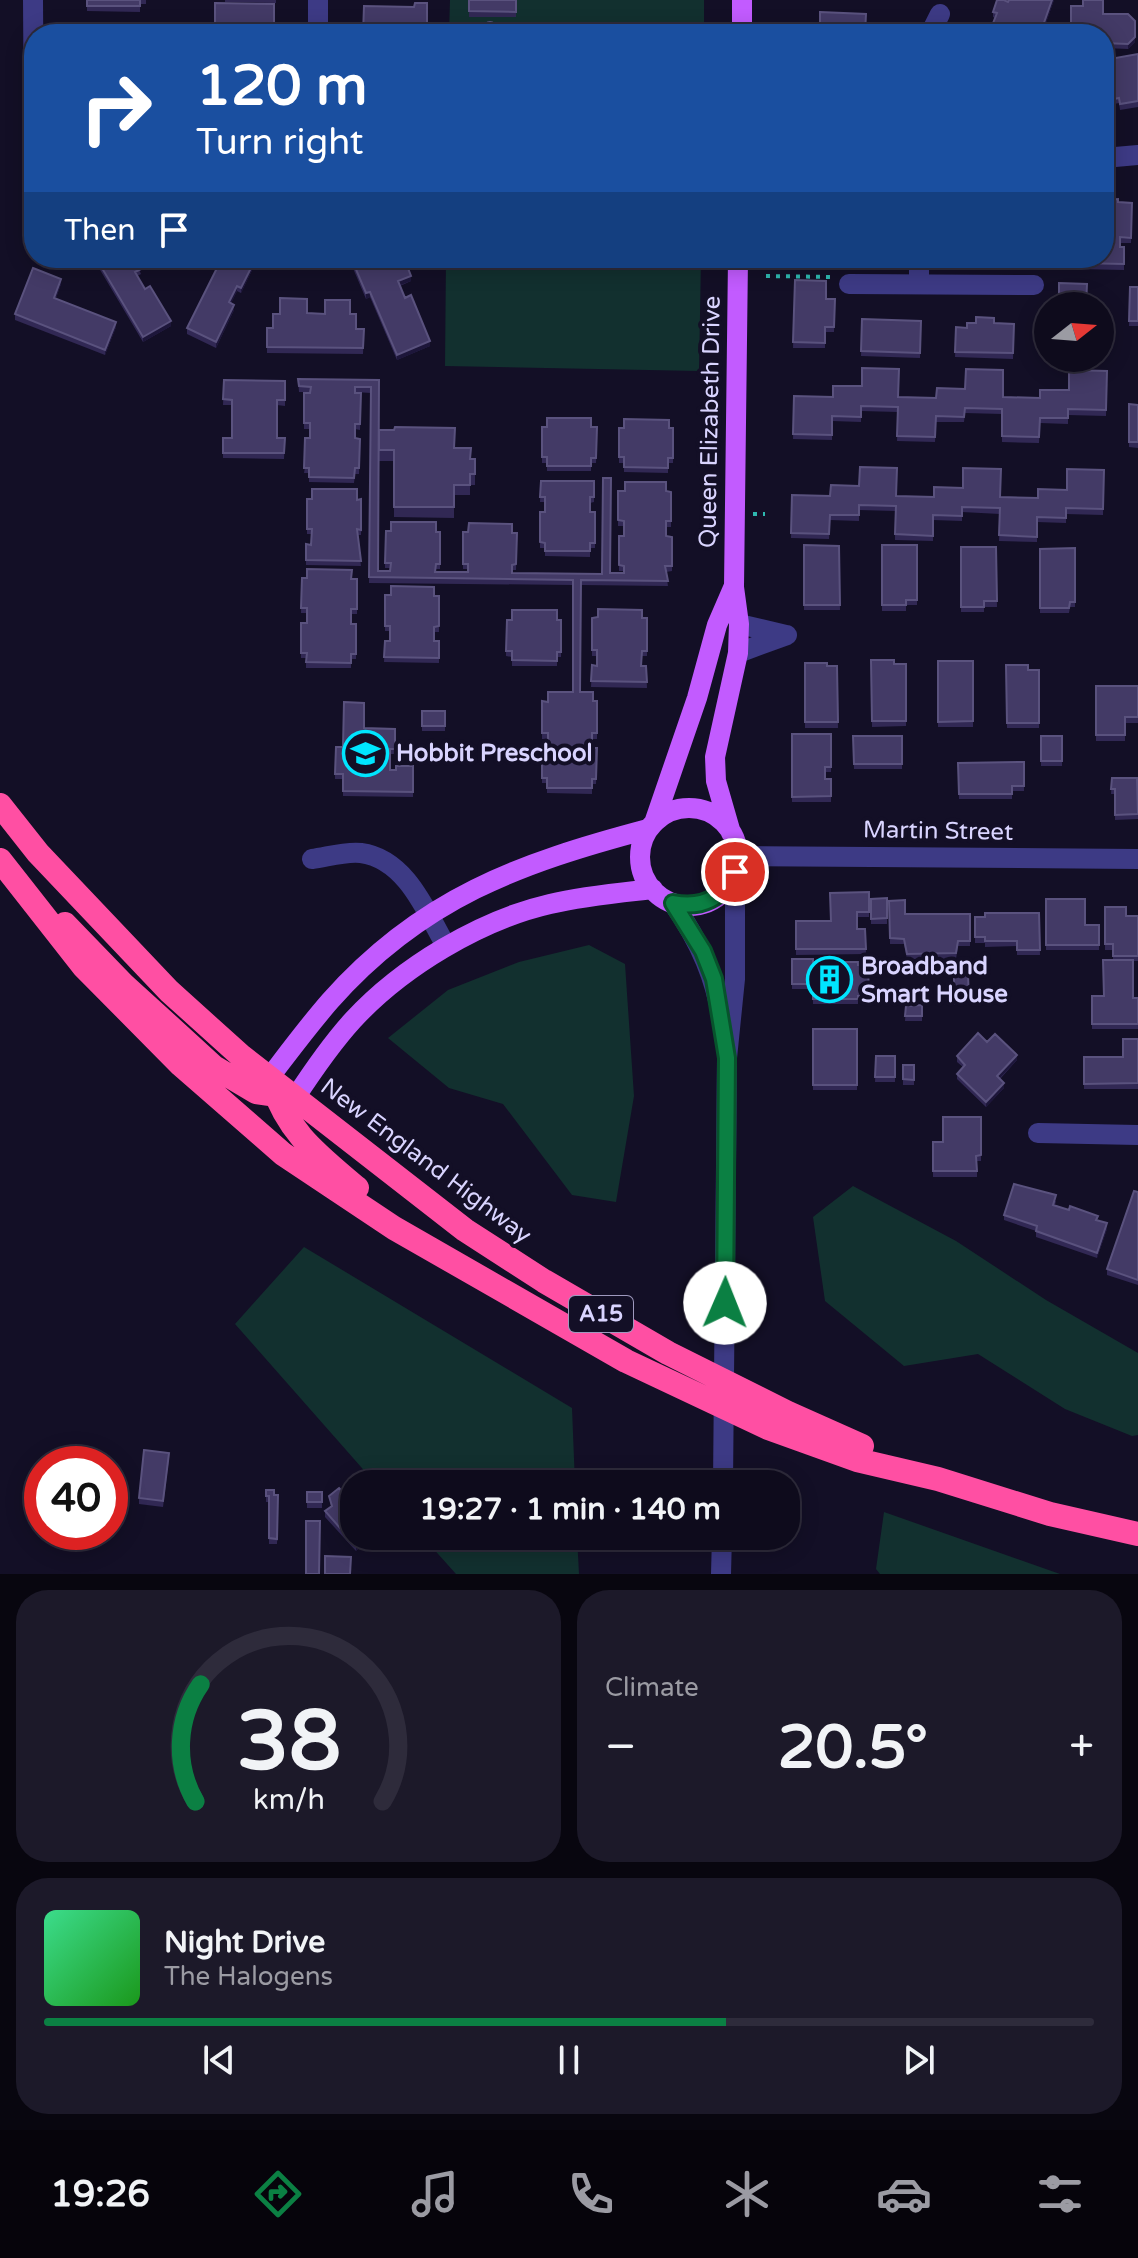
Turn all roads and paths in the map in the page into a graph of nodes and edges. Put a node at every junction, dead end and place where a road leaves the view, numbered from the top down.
1 (33, 0) edge
2 (318, 0) edge
3 (742, 0) edge
4 (940, 14) dead end
5 (33, 24) edge
6 (318, 24) edge
7 (742, 24) edge
8 (935, 24) edge
9 (1138, 155) edge
10 (1114, 157) edge
11 (738, 268) edge
12 (919, 268) edge
13 (766, 276) dead end
14 (849, 284) joint
15 (919, 284) junction
16 (1034, 285) dead end
17 (703, 513) dead end
18 (717, 513) dead end
19 (734, 587) junction
20 (739, 624) junction
21 (738, 653) junction
22 (0, 805) edge
23 (651, 826) junction
24 (731, 833) junction
25 (312, 859) dead end
26 (1138, 859) edge
27 (0, 860) edge
28 (736, 864) junction
29 (653, 889) junction
30 (27, 897) junction
31 (673, 903) junction
32 (428, 914) junction
33 (446, 946) junction
34 (727, 1058) junction
35 (280, 1090) junction
36 (1038, 1133) dead end
37 (1138, 1135) edge
38 (394, 1228) junction
39 (723, 1470) edge
40 (938, 1479) junction
41 (1138, 1534) edge
42 (722, 1550) edge
43 (721, 1574) edge

1 - 5 street
2 - 6 street
3 - 7 main road
4 - 8 street
9 - 10 street
11 - 19 main road, Queen Elizabeth Drive
12 - 15 street
13 - 14 path
14 - 15 street
15 - 16 street
17 - 18 path
19 - 20 main road, Queen Elizabeth Drive
19 - 23 main road, Queen Elizabeth Drive
20 - 21 main road, Queen Elizabeth Drive
20 - 21 street
21 - 24 main road, Queen Elizabeth Drive
22 - 35 highway, New England Highway / A15
23 - 24 main road
23 - 29 main road
23 - 32 main road
24 - 28 main road
25 - 32 street
26 - 28 street, Martin Street
27 - 30 highway, New England Highway / A15
28 - 31 main road
28 - 34 street
29 - 31 main road
29 - 33 main road
30 - 35 highway
30 - 38 highway, New England Highway / A15
31 - 34 street
32 - 33 street
32 - 35 main road
33 - 35 main road
34 - 39 street
35 - 38 highway
35 - 40 highway, New England Highway / A15
36 - 37 street
38 - 40 highway, New England Highway / A15
40 - 41 highway, New England Highway / A15
42 - 43 street

